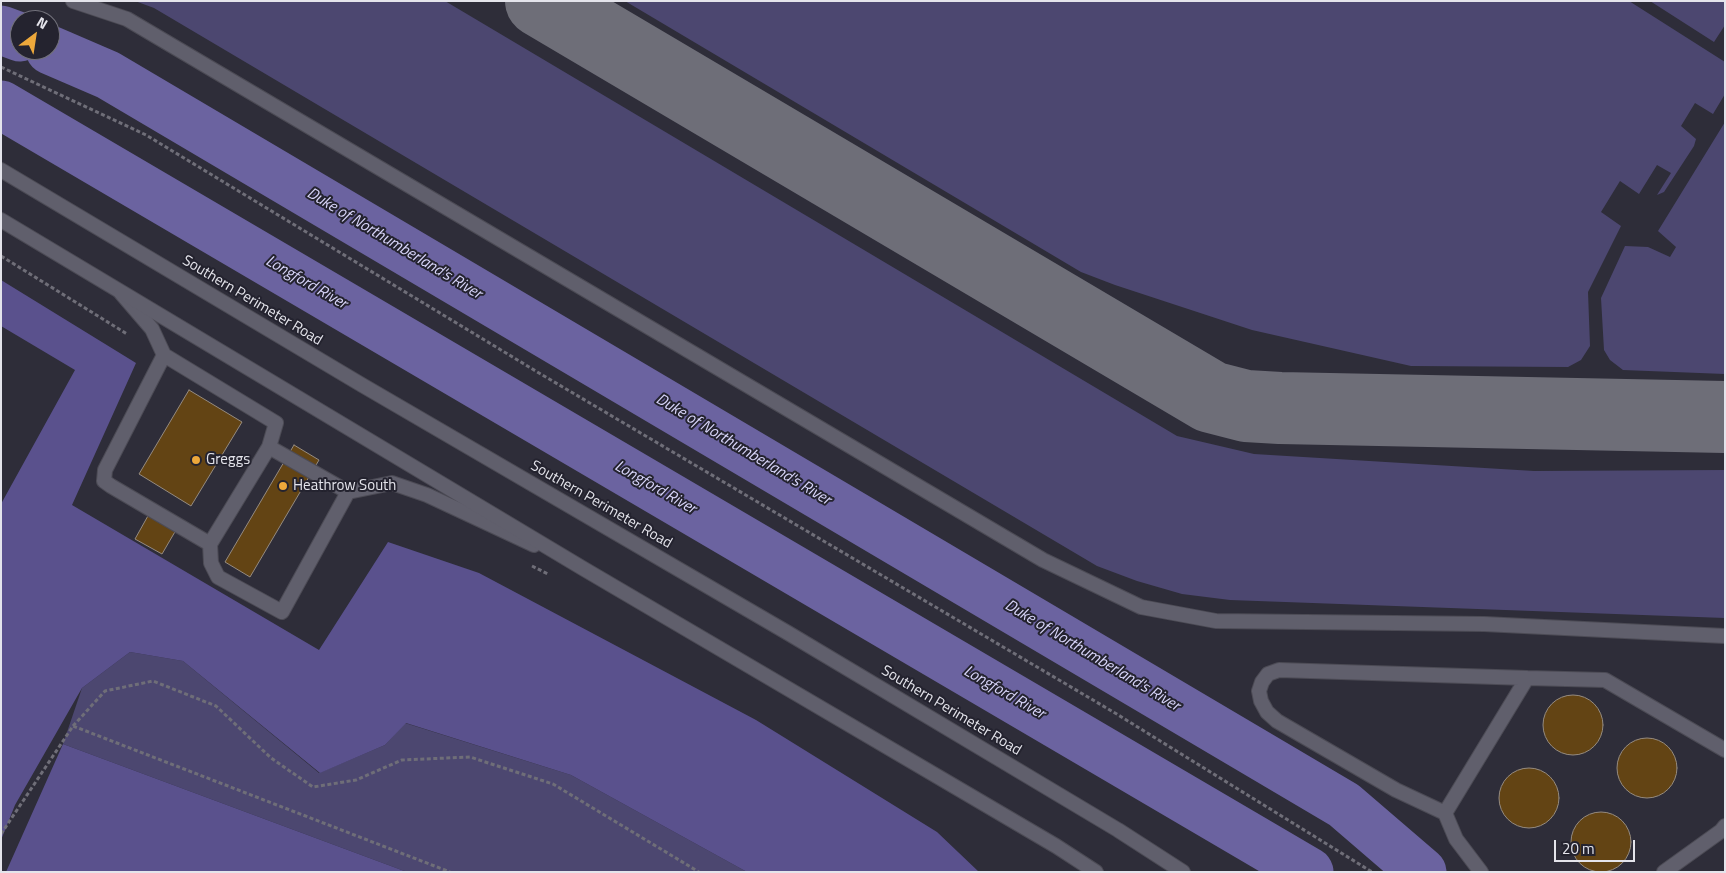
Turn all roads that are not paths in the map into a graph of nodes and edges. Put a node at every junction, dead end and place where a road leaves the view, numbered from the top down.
1 (73, 1) edge
2 (1, 170) edge
3 (1, 220) edge
4 (119, 290) junction
5 (164, 355) junction
6 (269, 447) junction
7 (348, 492) junction
8 (210, 544) junction
9 (584, 569) junction
10 (1725, 636) edge
11 (1527, 678) junction
12 (1725, 750) edge
13 (1445, 813) junction
14 (1725, 826) edge
15 (1096, 872) edge
16 (1183, 872) edge
17 (1481, 872) edge
18 (1664, 872) edge

1 - 10 street
2 - 16 street, Southern Perimeter Road
3 - 4 street
4 - 5 street
4 - 9 street
5 - 6 street
5 - 8 street
6 - 7 street
6 - 8 street
7 - 8 street
7 - 9 street
9 - 15 street
11 - 12 street
11 - 13 street
11 - 13 street
13 - 17 street
14 - 18 street

